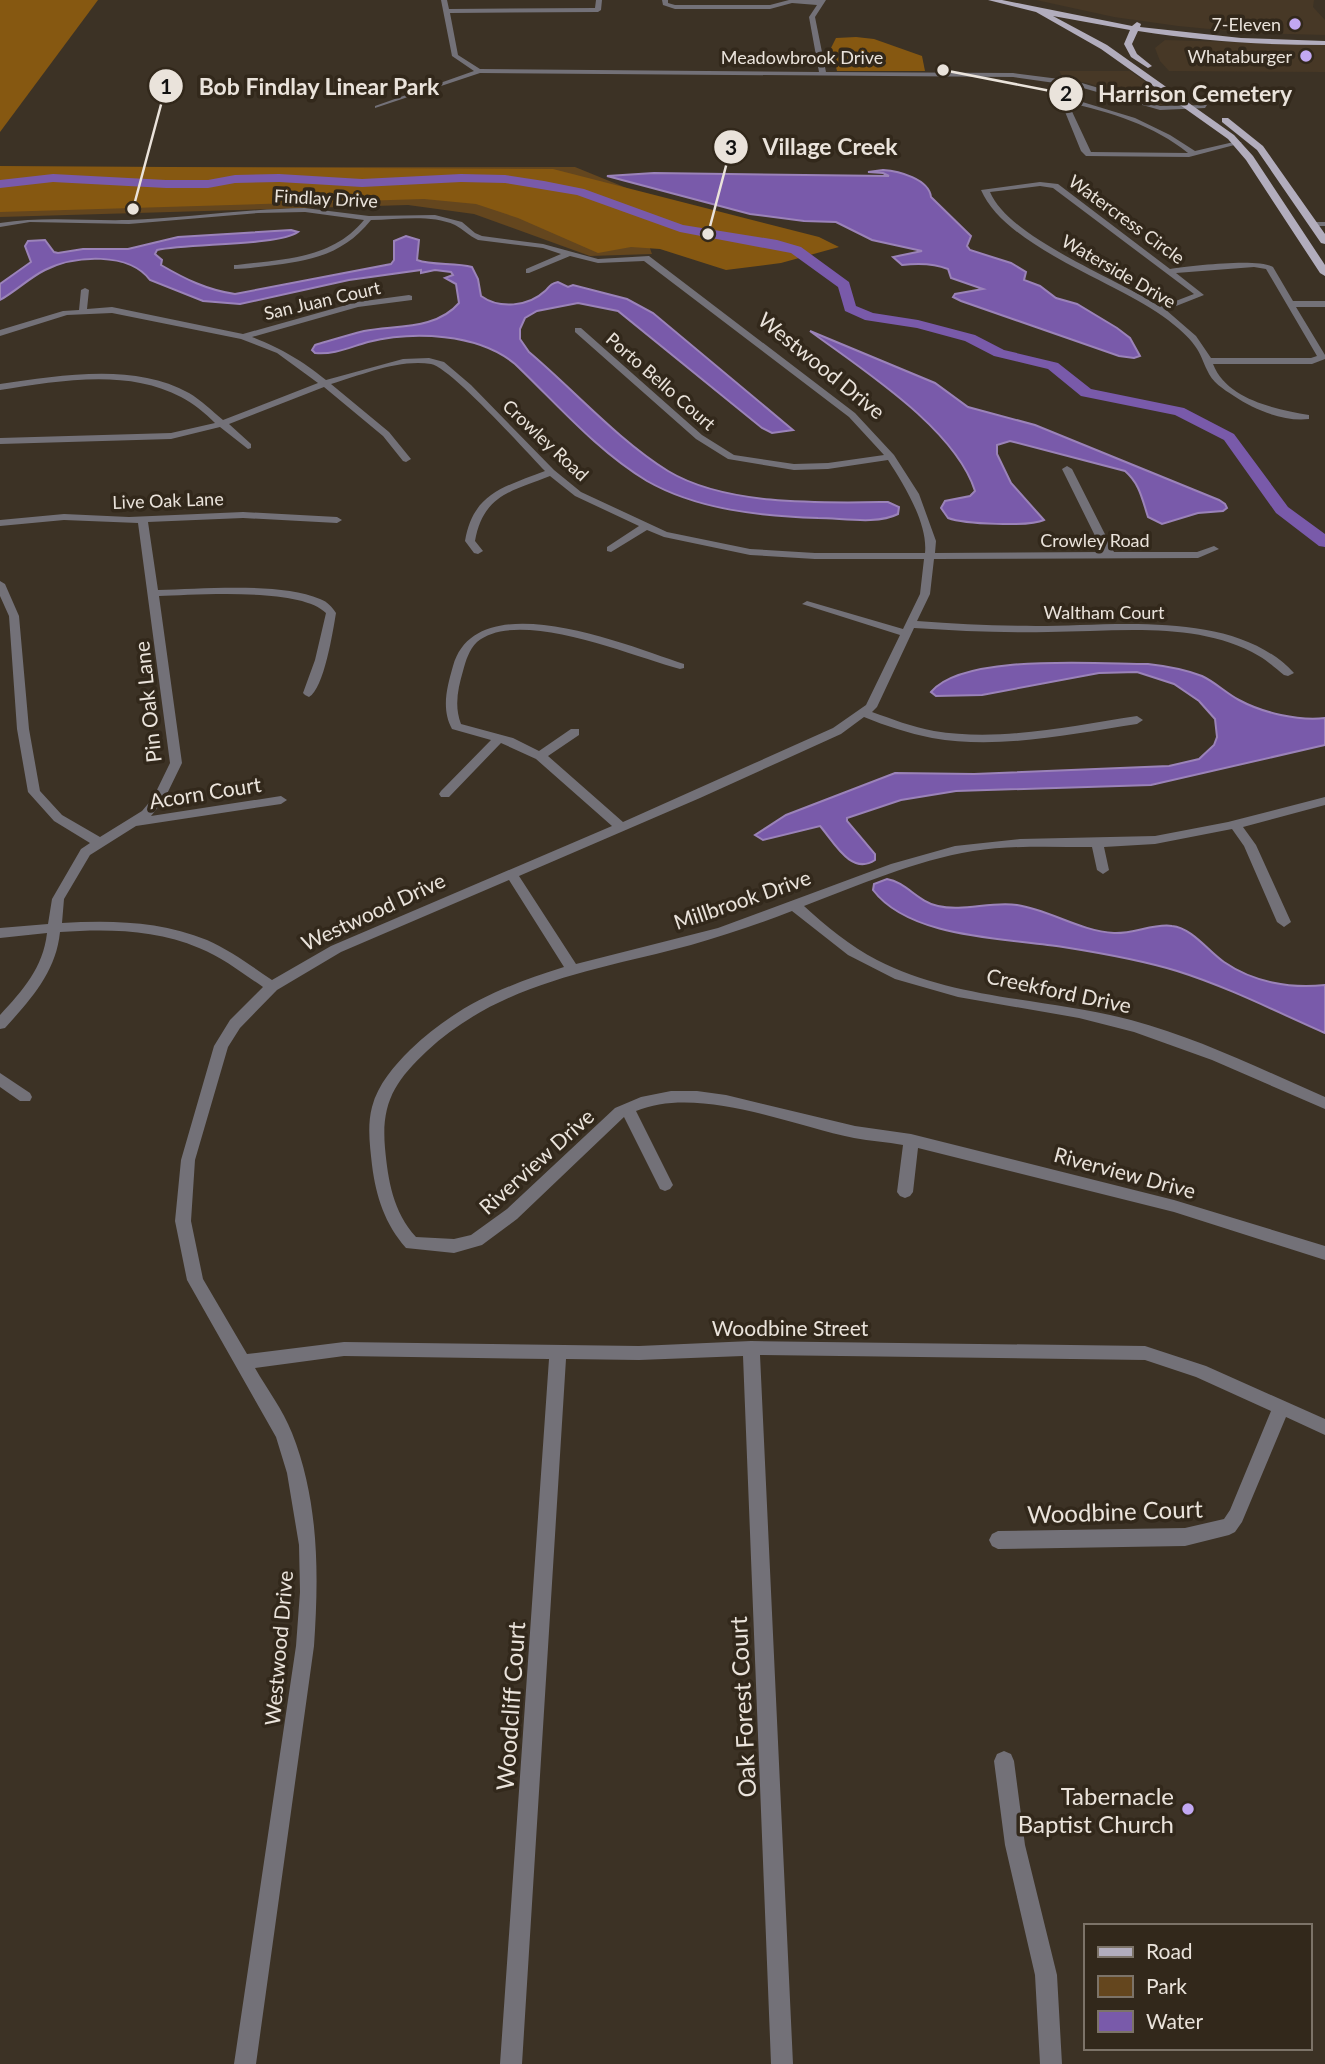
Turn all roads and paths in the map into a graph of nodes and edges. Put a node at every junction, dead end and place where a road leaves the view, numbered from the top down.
1 (444, 0) edge
2 (599, 0) edge
3 (992, 0) edge
4 (1015, 0) edge
5 (786, 1) edge
6 (667, 3) edge
7 (819, 3) edge
8 (447, 11) junction
9 (1040, 12) junction
10 (1123, 25) junction
11 (1135, 27) junction
12 (1183, 35) junction
13 (1269, 39) junction
14 (1325, 40) edge
15 (1128, 46) junction
16 (1129, 64) junction
17 (479, 71) junction
18 (822, 73) junction
19 (1075, 83) junction
20 (1063, 100) junction
21 (1205, 106) junction
22 (377, 107) dead end
23 (1189, 108) junction
24 (1255, 142) junction
25 (1238, 143) junction
26 (1194, 154) junction
27 (986, 189) joint
28 (369, 218) junction
29 (1295, 224) junction
30 (1313, 224) junction
31 (1325, 224) edge
32 (0, 225) edge
33 (1325, 241) edge
34 (567, 254) junction
35 (643, 257) joint
36 (237, 267) dead end
37 (529, 271) dead end
38 (1172, 271) junction
39 (1325, 273) edge
40 (85, 289) dead end
41 (409, 298) dead end
42 (1325, 304) edge
43 (1294, 308) junction
44 (1159, 310) junction
45 (1325, 311) edge
46 (83, 312) junction
47 (578, 330) dead end
48 (0, 333) edge
49 (243, 337) junction
50 (1208, 361) junction
51 (326, 383) junction
52 (0, 387) edge
53 (1306, 417) dead end
54 (221, 424) junction
55 (0, 441) edge
56 (248, 446) dead end
57 (891, 457) junction
58 (406, 459) dead end
59 (1067, 468) dead end
60 (551, 472) junction
61 (143, 519) junction
62 (337, 520) dead end
63 (0, 523) edge
64 (646, 526) junction
65 (611, 549) dead end
66 (1214, 549) dead end
67 (478, 551) dead end
68 (1110, 555) junction
69 (932, 556) junction
70 (0, 584) edge
71 (154, 593) junction
72 (807, 604) dead end
73 (907, 629) junction
74 (680, 666) dead end
75 (1288, 673) dead end
76 (309, 693) dead end
77 (864, 713) junction
78 (1138, 720) dead end
79 (575, 732) dead end
80 (499, 738) junction
81 (540, 757) junction
82 (445, 794) dead end
83 (281, 800) dead end
84 (1325, 801) edge
85 (134, 822) junction
86 (1235, 824) junction
87 (620, 826) junction
88 (1097, 842) junction
89 (100, 843) junction
90 (1103, 870) dead end
91 (512, 875) junction
92 (793, 904) junction
93 (1284, 922) dead end
94 (56, 928) junction
95 (0, 933) edge
96 (573, 971) junction
97 (272, 986) junction
98 (0, 1024) edge
99 (0, 1079) edge
100 (25, 1097) dead end
101 (1325, 1103) edge
102 (627, 1108) junction
103 (911, 1139) junction
104 (665, 1185) dead end
105 (905, 1192) dead end
106 (429, 1245) joint
107 (1325, 1253) edge
108 (751, 1348) junction
109 (558, 1351) junction
110 (241, 1362) junction
111 (1281, 1408) junction
112 (1325, 1427) edge
113 (998, 1540) dead end
114 (1004, 1761) dead end
115 (245, 2064) edge
116 (511, 2064) edge
117 (782, 2064) edge
118 (1051, 2064) edge

1 - 8 street
2 - 8 street
3 - 9 main road
4 - 10 main road
5 - 6 street
5 - 7 street
7 - 18 street
8 - 17 street
9 - 10 main road
9 - 16 main road
10 - 11 main road
10 - 16 main road
11 - 12 main road
11 - 13 main road
11 - 15 main road
12 - 13 main road
12 - 15 main road
13 - 14 main road
13 - 14 main road
15 - 21 main road
16 - 23 main road
17 - 18 street, Meadowbrook Drive
17 - 22 street, Meadowbrook Drive
18 - 19 street, Meadowbrook Drive
19 - 20 street
19 - 23 street, Meadowbrook Drive
20 - 26 street
20 - 26 street
21 - 23 street, Meadowbrook Drive
21 - 24 main road
23 - 25 main road
24 - 25 main road
24 - 30 main road
25 - 26 street
25 - 29 main road
27 - 38 street, Watercress Circle
27 - 44 street, Waterside Drive
28 - 32 street, Findlay Drive
28 - 34 street, Findlay Drive
28 - 36 street
29 - 30 main road
29 - 39 main road
30 - 31 street
30 - 33 main road
34 - 35 street, Findlay Drive
34 - 37 street
35 - 57 street, Westwood Drive
38 - 43 street
38 - 44 street, Watercress Circle
40 - 46 street
41 - 49 street, San Juan Court
42 - 43 street
43 - 45 street
43 - 50 street
44 - 50 street, Waterside Drive
46 - 48 street
46 - 49 street
47 - 57 street, Porto Bello Court
49 - 51 street
50 - 53 street, Waterside Drive
51 - 54 street, Crowley Road
51 - 58 street
51 - 60 street, Crowley Road
52 - 54 street
54 - 55 street, Crowley Road
54 - 56 street
57 - 69 street, Westwood Drive
59 - 68 street
60 - 64 street, Crowley Road
60 - 67 street
61 - 62 street, Live Oak Lane
61 - 63 street, Live Oak Lane
61 - 71 street, Pin Oak Lane
64 - 65 street
64 - 69 street, Crowley Road
66 - 68 street, Crowley Road
68 - 69 street, Crowley Road
69 - 73 street, Westwood Drive
70 - 89 street
71 - 76 street
71 - 85 street, Pin Oak Lane
72 - 73 street, Waltham Court
73 - 75 street, Waltham Court
73 - 77 street, Westwood Drive
74 - 80 street
77 - 78 street
77 - 87 street, Westwood Drive
79 - 81 street
80 - 81 street
80 - 82 street
81 - 87 street
83 - 85 street, Acorn Court
84 - 86 street, Millbrook Drive
85 - 89 street, Pin Oak Lane
86 - 88 street, Millbrook Drive
86 - 93 street
87 - 91 street, Westwood Drive
88 - 90 street
88 - 92 street, Millbrook Drive
89 - 94 street, Pin Oak Lane
91 - 96 street
91 - 97 street, Westwood Drive
92 - 96 street, Millbrook Drive
92 - 101 street, Creekford Drive
94 - 95 street
94 - 97 street
94 - 98 street, Pin Oak Lane
96 - 106 street, Millbrook Drive
97 - 110 street, Westwood Drive
99 - 100 street
102 - 103 street, Riverview Drive
102 - 104 street
102 - 106 street, Riverview Drive
103 - 105 street
103 - 107 street, Riverview Drive
108 - 109 street, Woodbine Street
108 - 111 street, Woodbine Street
108 - 117 street, Oak Forest Court
109 - 110 street, Woodbine Street
109 - 116 street, Woodcliff Court
110 - 115 street, Westwood Drive
111 - 112 street, Woodbine Street
111 - 113 street, Woodbine Court
114 - 118 street

